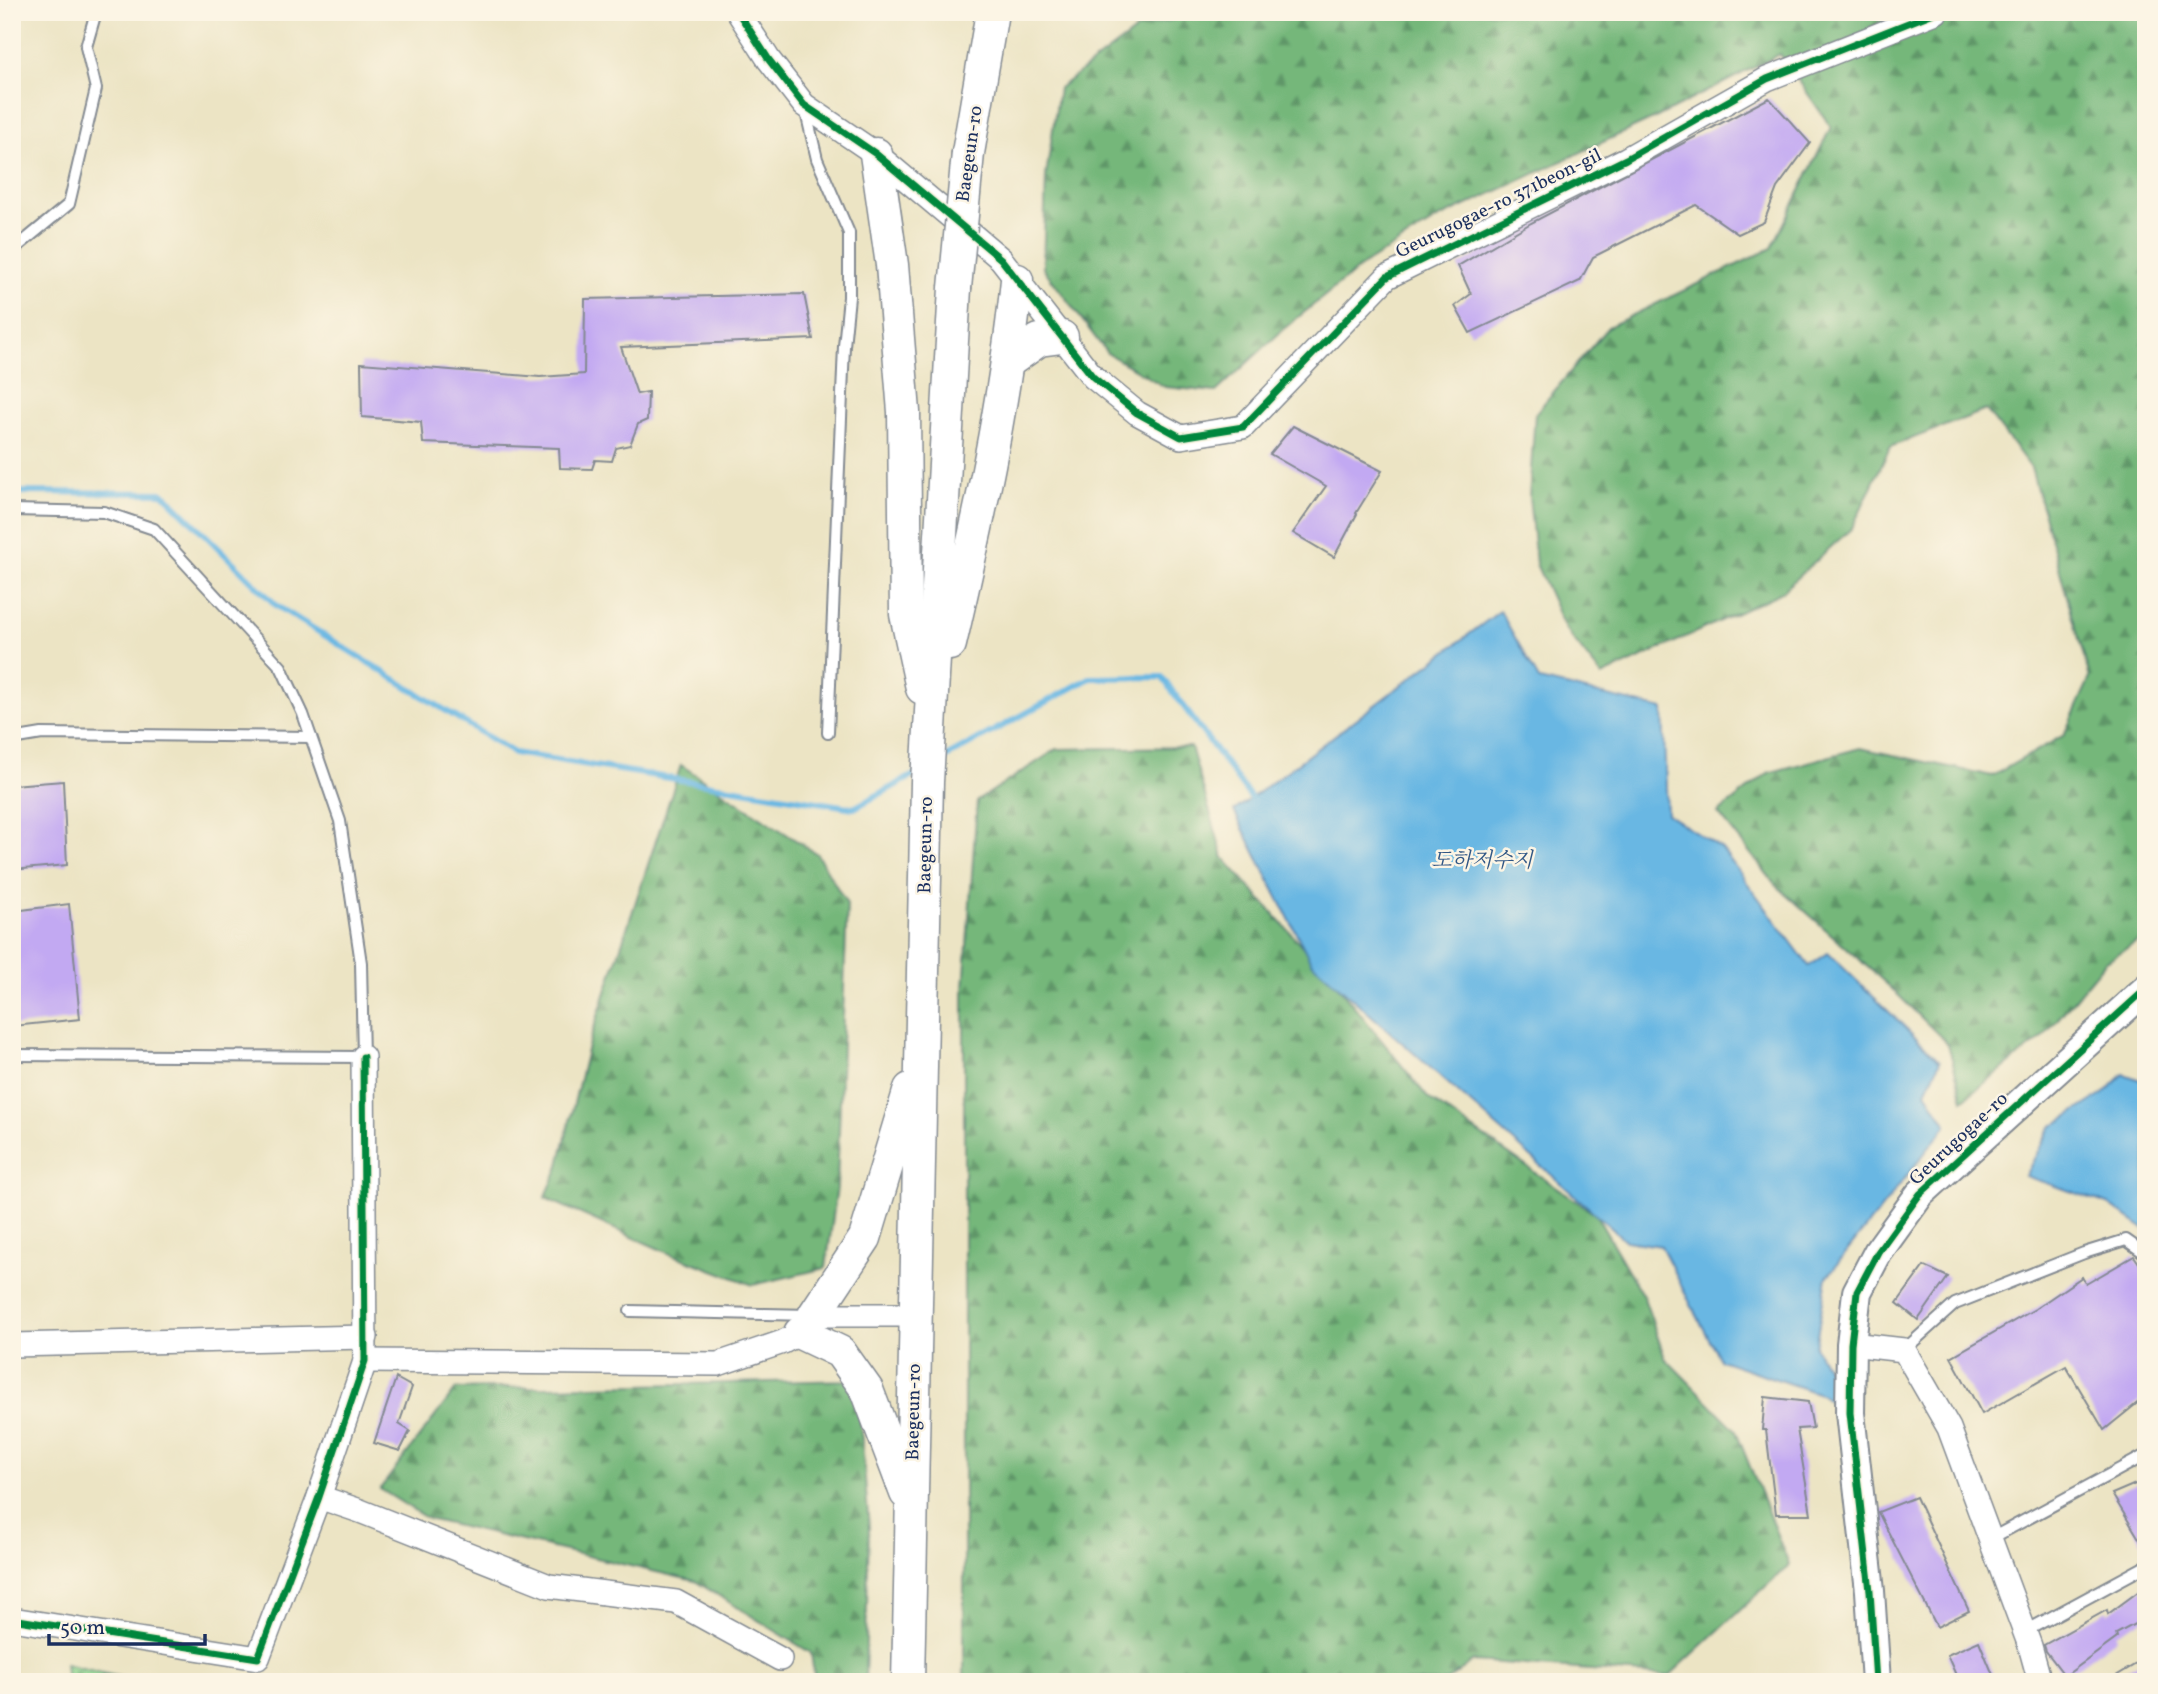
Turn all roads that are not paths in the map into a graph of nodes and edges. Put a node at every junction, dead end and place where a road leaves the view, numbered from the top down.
1 (96, 12) edge
2 (738, 12) edge
3 (992, 12) edge
4 (1936, 12) edge
5 (804, 105) junction
6 (876, 154) junction
7 (12, 251) edge
8 (1017, 279) junction
9 (1062, 337) junction
10 (1008, 362) junction
11 (12, 510) edge
12 (828, 733) dead end
13 (311, 737) junction
14 (12, 739) edge
15 (930, 740) junction
16 (2144, 994) edge
17 (922, 1051) junction
18 (12, 1055) edge
19 (363, 1057) junction
20 (2146, 1254) edge
21 (630, 1311) dead end
22 (916, 1315) junction
23 (807, 1324) junction
24 (366, 1337) junction
25 (1851, 1344) junction
26 (12, 1345) edge
27 (1904, 1350) junction
28 (365, 1361) junction
29 (2146, 1455) edge
30 (319, 1497) junction
31 (912, 1508) junction
32 (1990, 1539) junction
33 (2146, 1566) edge
34 (12, 1619) edge
35 (2024, 1632) junction
36 (780, 1659) dead end
37 (908, 1682) edge
38 (1877, 1682) edge
39 (2040, 1682) edge

1 - 7 lane
2 - 5 street, Geurugogae-ro 371beon-gil
3 - 15 main road, Baegeun-ro, bridge
4 - 9 street, Geurugogae-ro 371beon-gil
5 - 6 street, Geurugogae-ro 371beon-gil
5 - 12 lane
6 - 8 street, Geurugogae-ro 371beon-gil
6 - 15 main road
8 - 9 street, Geurugogae-ro 371beon-gil
8 - 10 main road
9 - 10 main road
10 - 15 main road
11 - 13 lane
13 - 14 lane
13 - 19 lane
15 - 17 main road, Baegeun-ro
16 - 25 street, Geurugogae-ro
17 - 22 main road, Baegeun-ro
17 - 23 main road
18 - 19 lane
19 - 24 street
20 - 27 lane
21 - 23 lane
22 - 23 street
22 - 31 main road, Baegeun-ro
23 - 28 street
23 - 31 main road
24 - 26 street
24 - 28 street
25 - 27 street
25 - 38 street, Geurugogae-ro
27 - 32 street
28 - 30 street
29 - 32 lane
30 - 34 street
30 - 36 street
31 - 37 main road, Baegeun-ro
32 - 35 street
33 - 35 lane
35 - 39 street

